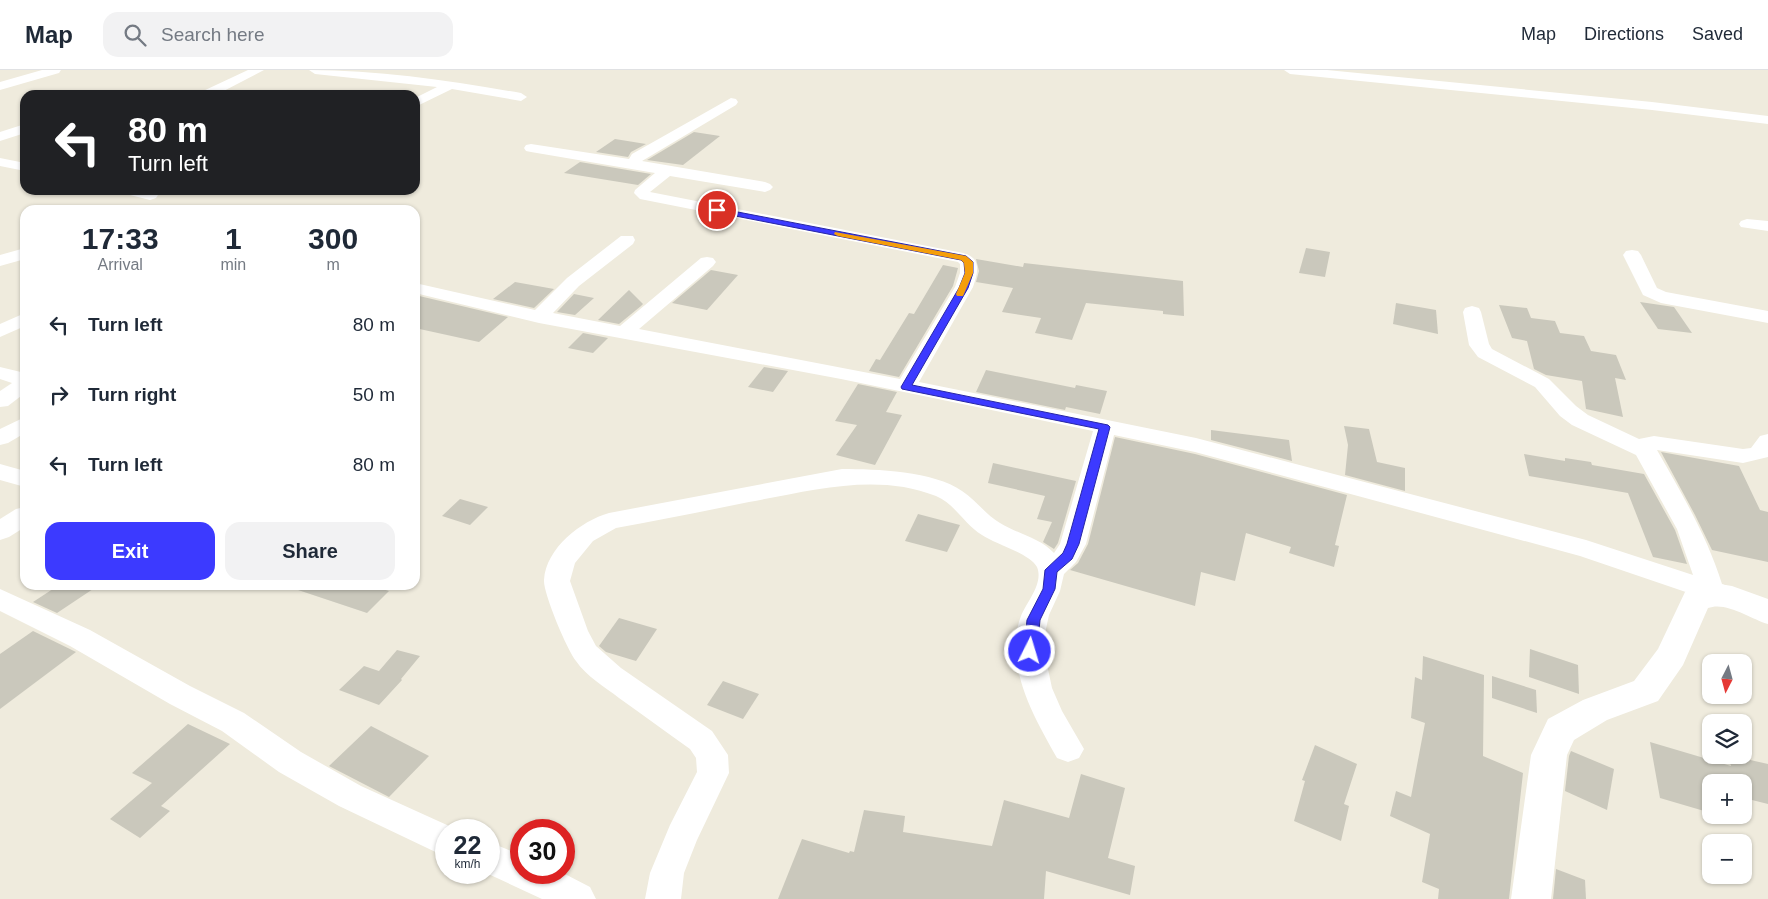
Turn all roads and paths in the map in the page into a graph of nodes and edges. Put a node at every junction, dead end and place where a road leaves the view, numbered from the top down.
1 (55, 70) edge
2 (258, 70) edge
3 (315, 70) edge
4 (1290, 70) edge
5 (466, 74) dead end
6 (446, 85) junction
7 (0, 86) edge
8 (216, 90) edge
9 (521, 97) dead end
10 (420, 99) edge
11 (731, 102) dead end
12 (1768, 120) edge
13 (20, 130) edge
14 (0, 137) edge
15 (531, 148) dead end
16 (0, 162) edge
17 (637, 164) junction
18 (20, 166) edge
19 (667, 171) junction
20 (765, 187) dead end
21 (1747, 224) dead end
22 (1768, 226) edge
23 (627, 240) dead end
24 (20, 255) edge
25 (1632, 255) dead end
26 (0, 262) edge
27 (707, 262) dead end
28 (420, 289) edge
29 (1472, 312) dead end
30 (539, 317) junction
31 (1768, 317) edge
32 (20, 321) edge
33 (0, 331) edge
34 (623, 333) junction
35 (0, 373) edge
36 (20, 378) edge
37 (20, 387) edge
38 (906, 387) junction
39 (0, 401) edge
40 (20, 427) edge
41 (1105, 427) junction
42 (0, 438) edge
43 (1768, 441) edge
44 (1645, 450) junction
45 (0, 472) edge
46 (20, 478) edge
47 (20, 518) edge
48 (0, 531) edge
49 (1051, 570) junction
50 (1715, 592) junction
51 (0, 599) edge
52 (1768, 612) edge
53 (1068, 750) dead end
54 (435, 836) edge
55 (547, 884) edge
56 (578, 899) edge
57 (663, 899) edge
58 (1532, 899) edge

1 - 7 street
2 - 8 street
3 - 6 street
4 - 12 street
5 - 6 street
6 - 9 street
6 - 10 street
11 - 17 street
13 - 14 street
15 - 17 street
16 - 18 street
17 - 19 street
19 - 20 street
19 - 38 street
21 - 22 street
23 - 30 street
24 - 26 street
25 - 31 street
27 - 34 street
28 - 30 street
29 - 44 street
30 - 34 street
32 - 33 street
34 - 38 street
35 - 36 street
37 - 39 street
38 - 41 street
40 - 42 street
41 - 49 street
41 - 50 street
43 - 44 street
44 - 50 street
45 - 46 street
47 - 48 street
49 - 53 street
49 - 57 street
50 - 52 street
50 - 58 street
51 - 54 street
55 - 56 street

